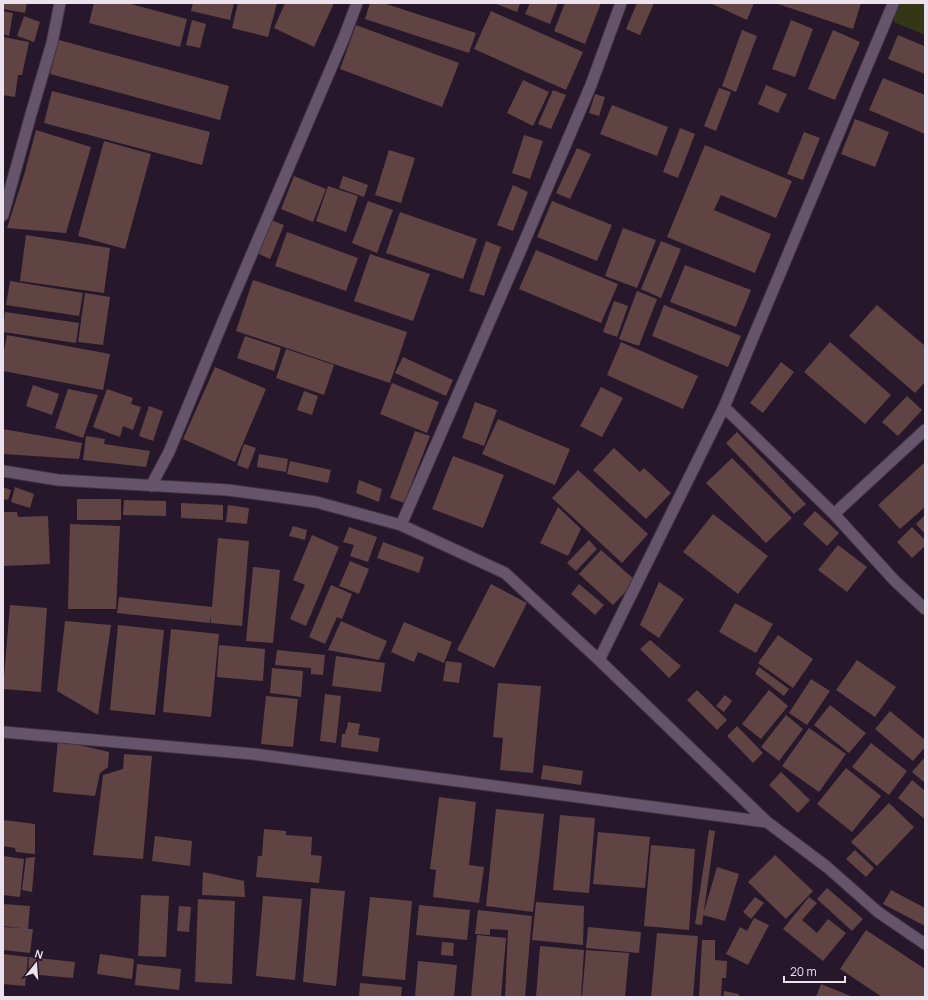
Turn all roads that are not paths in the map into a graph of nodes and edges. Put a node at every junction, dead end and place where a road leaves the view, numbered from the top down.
1 (60, 3) edge
2 (357, 3) edge
3 (621, 3) edge
4 (893, 4) edge
5 (3, 215) edge
6 (724, 407) junction
7 (925, 430) edge
8 (3, 471) edge
9 (151, 486) junction
10 (834, 514) junction
11 (401, 525) junction
12 (925, 609) edge
13 (599, 660) junction
14 (3, 732) edge
15 (767, 822) junction
16 (925, 944) edge

1 - 5 street
2 - 9 street
3 - 11 street
4 - 6 street
6 - 10 street
6 - 13 street
7 - 10 street
8 - 9 street
9 - 11 street
10 - 12 street
11 - 13 street
13 - 15 street
14 - 15 street
15 - 16 street

